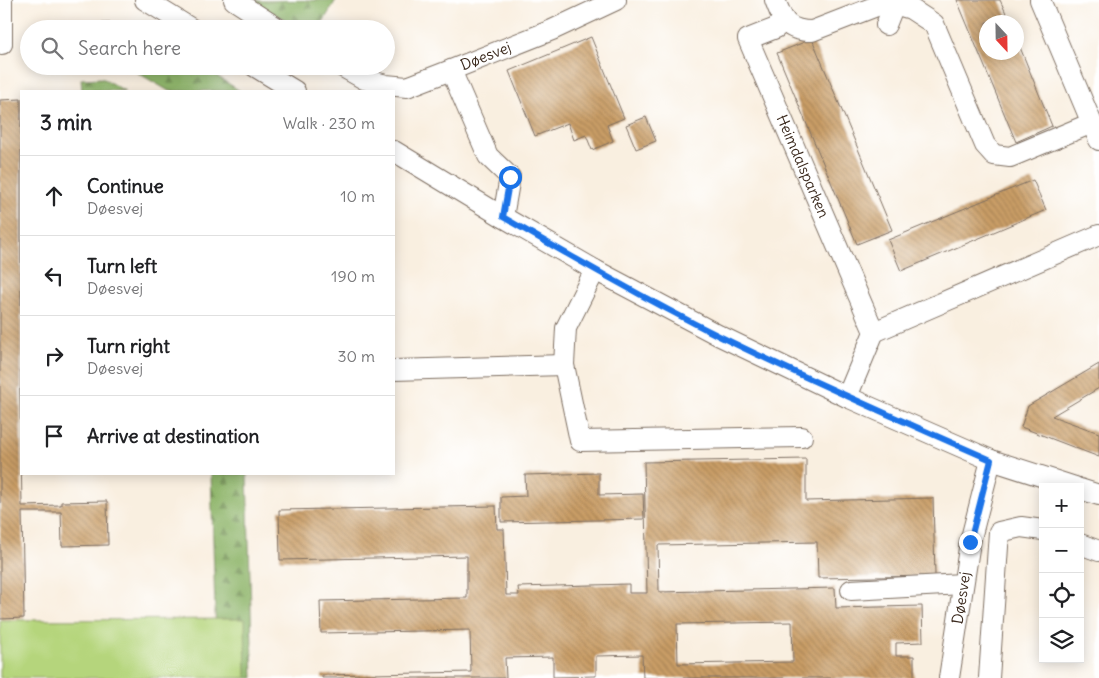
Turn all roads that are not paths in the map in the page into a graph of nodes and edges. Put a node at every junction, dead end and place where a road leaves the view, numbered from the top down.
1 (2, 0) edge
2 (145, 0) edge
3 (234, 0) edge
4 (616, 0) edge
5 (775, 0) edge
6 (1040, 0) edge
7 (895, 2) edge
8 (783, 19) junction
9 (177, 20) edge
10 (265, 20) edge
11 (886, 25) dead end
12 (0, 44) edge
13 (451, 70) junction
14 (269, 75) edge
15 (357, 75) edge
16 (293, 90) edge
17 (1095, 131) edge
18 (395, 152) edge
19 (503, 217) junction
20 (1099, 235) edge
21 (595, 270) junction
22 (874, 332) junction
23 (564, 365) junction
24 (395, 370) edge
25 (848, 397) junction
26 (802, 437) dead end
27 (991, 460) junction
28 (1062, 483) edge
29 (1084, 490) edge
30 (1099, 495) edge
31 (1039, 529) edge
32 (1084, 545) edge
33 (1099, 551) edge
34 (963, 584) junction
35 (851, 590) dead end
36 (949, 678) edge
37 (990, 678) edge

1 - 12 street
2 - 9 street
3 - 10 street
4 - 13 street, Døesvej
5 - 8 street
6 - 17 street
7 - 8 street
7 - 11 street
7 - 17 street
8 - 22 street, Heimdalsparken
13 - 15 street
13 - 19 street, Døesvej
14 - 16 street
18 - 19 street
19 - 21 street
20 - 22 street
21 - 23 street
21 - 25 street
22 - 25 street
23 - 24 street
23 - 26 street
25 - 27 street
27 - 28 street
27 - 34 street, Døesvej
29 - 30 street
31 - 37 street
32 - 33 street
34 - 35 street
34 - 36 street, Døesvej

